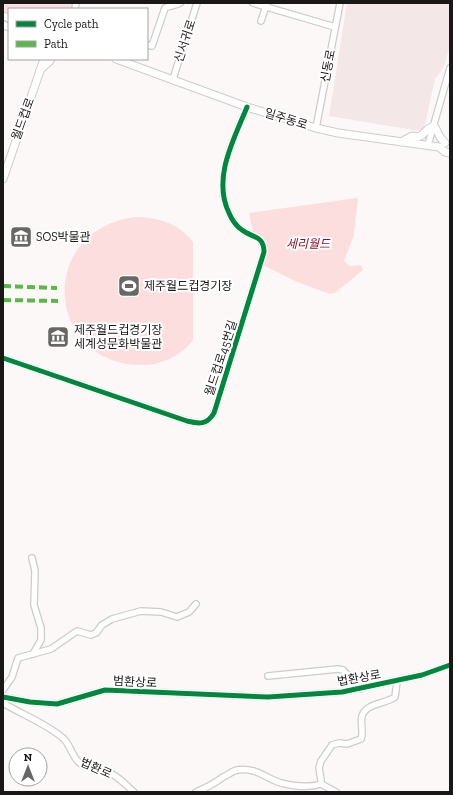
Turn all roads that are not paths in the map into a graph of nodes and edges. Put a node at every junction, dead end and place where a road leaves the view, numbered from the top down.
1 (180, 3) edge
2 (190, 3) edge
3 (252, 3) edge
4 (340, 3) edge
5 (196, 4) edge
6 (266, 5) edge
7 (261, 21) dead end
8 (335, 27) junction
9 (148, 45) edge
10 (38, 60) edge
11 (44, 60) edge
12 (50, 60) edge
13 (119, 60) edge
14 (40, 70) junction
15 (450, 70) edge
16 (173, 79) junction
17 (247, 107) junction
18 (434, 126) junction
19 (316, 128) junction
20 (401, 142) junction
21 (445, 145) edge
22 (428, 146) junction
23 (450, 153) edge
24 (3, 179) edge
25 (3, 358) edge
26 (32, 558) dead end
27 (196, 604) dead end
28 (33, 654) junction
29 (450, 665) edge
30 (268, 676) dead end
31 (397, 681) junction
32 (360, 689) junction
33 (3, 690) edge
34 (3, 697) edge
35 (268, 697) joint
36 (3, 703) edge
37 (321, 784) junction
38 (134, 792) edge
39 (196, 792) edge
40 (336, 792) edge

1 - 9 street
2 - 5 street
3 - 6 street
4 - 8 street, 신동로
5 - 16 street, 신서귀로
6 - 7 street
6 - 8 street
8 - 19 street, 신동로
10 - 14 main road
11 - 14 main road, 월드컵로
12 - 14 main road
13 - 16 main road, 일주동로
14 - 24 main road, 월드컵로
15 - 18 street
16 - 17 main road, 일주동로
17 - 19 main road, 일주동로
17 - 25 street, 월드컵로45번길
18 - 20 main road
18 - 21 main road
18 - 22 street
19 - 20 main road, 일주동로
20 - 22 main road, 일주동로
21 - 22 main road, 일주동로
21 - 23 main road, 일주동로
26 - 28 street
27 - 28 street
28 - 33 street
29 - 31 street, 법환상로
30 - 32 street, 법환상로
31 - 32 street, 법환상로
31 - 37 street
32 - 35 street, 법환상로
34 - 35 street, 범환상로
36 - 38 street, 법환로
37 - 39 street
37 - 40 street

